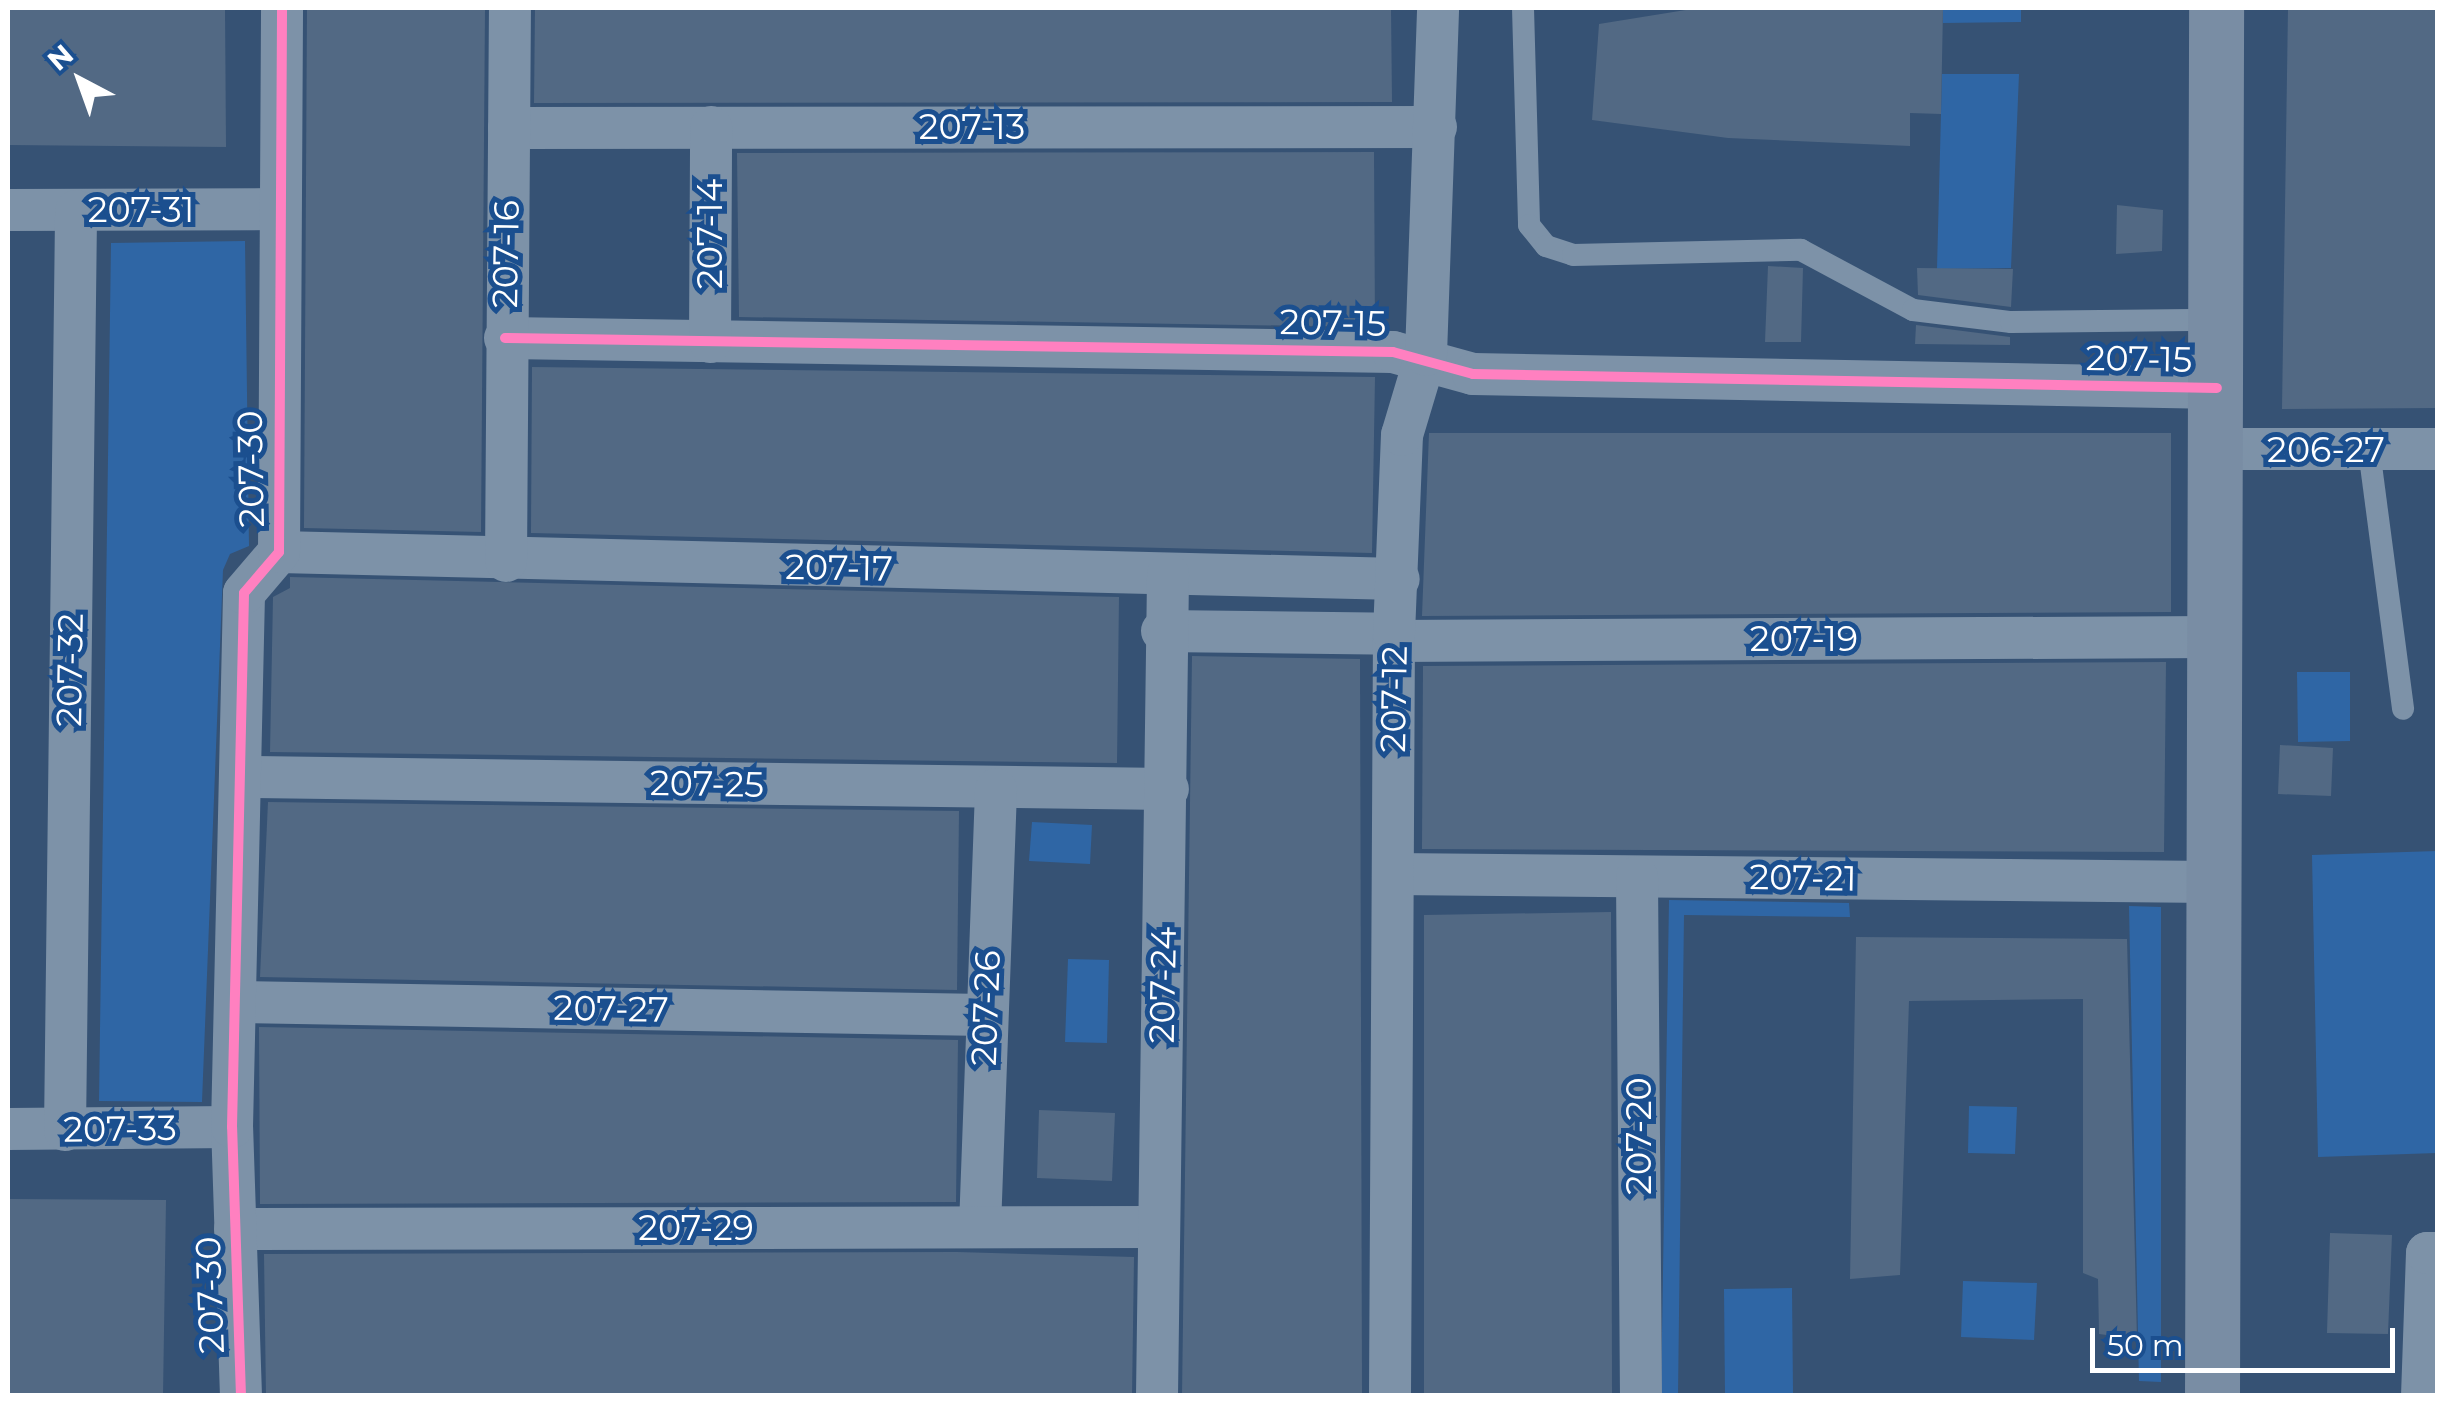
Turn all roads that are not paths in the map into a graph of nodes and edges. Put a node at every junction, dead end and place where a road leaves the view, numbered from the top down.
1 (282, 8) edge
2 (510, 8) edge
3 (1438, 8) edge
4 (1523, 8) edge
5 (2216, 8) edge
6 (1436, 127) junction
7 (508, 128) junction
8 (710, 128) junction
9 (276, 209) junction
10 (8, 210) edge
11 (76, 210) junction
12 (2215, 320) junction
13 (505, 338) junction
14 (710, 342) junction
15 (1424, 358) junction
16 (2217, 388) junction
17 (2214, 450) junction
18 (2368, 450) junction
19 (2438, 450) edge
20 (280, 552) junction
21 (506, 561) junction
22 (1168, 574) junction
23 (1399, 579) junction
24 (1162, 631) junction
25 (2214, 637) junction
26 (1394, 638) junction
27 (2403, 709) dead end
28 (246, 777) junction
29 (1168, 788) junction
30 (996, 789) junction
31 (1392, 874) junction
32 (1637, 877) junction
33 (2214, 882) junction
34 (237, 1002) junction
35 (985, 1015) junction
36 (232, 1127) junction
37 (8, 1129) edge
38 (65, 1130) junction
39 (1157, 1227) junction
40 (980, 1228) junction
41 (235, 1230) junction
42 (2432, 1253) edge
43 (241, 1396) edge
44 (1157, 1396) edge
45 (1390, 1396) edge
46 (1641, 1396) edge
47 (2212, 1396) edge
48 (2422, 1396) edge

1 - 9 street, 207-30
2 - 7 street, 207-16
3 - 6 street, 207-12
4 - 12 lane
5 - 12 street
6 - 8 street, 207-13
6 - 15 street, 207-12
7 - 8 street, 207-13
7 - 13 street, 207-16
8 - 14 street, 207-14
9 - 11 street, 207-31
9 - 20 street, 207-30
10 - 11 street, 207-31
11 - 38 street, 207-32
12 - 16 street
13 - 14 street, 207-15
13 - 21 street, 207-16
14 - 15 street, 207-15
15 - 16 street, 207-15
15 - 23 street, 207-12
16 - 17 street
17 - 18 street, 206-27
17 - 25 street
18 - 19 street, 206-27
18 - 27 lane
20 - 21 street, 207-17
20 - 28 street, 207-30
21 - 22 street, 207-17
22 - 23 street, 207-17
22 - 24 street, 207-24
23 - 26 street, 207-12
24 - 26 street
24 - 29 street, 207-24
25 - 26 street, 207-19
25 - 33 street
26 - 31 street, 207-12
28 - 30 street, 207-25
28 - 34 street, 207-30
29 - 30 street, 207-25
29 - 39 street, 207-24
30 - 35 street, 207-26
31 - 32 street, 207-21
31 - 45 street, 207-12
32 - 33 street, 207-21
32 - 46 street, 207-20
33 - 47 street
34 - 35 street, 207-27
34 - 36 street, 207-30
35 - 40 street, 207-26
36 - 38 street, 207-33
36 - 41 street, 207-30
37 - 38 street, 207-33
39 - 40 street, 207-29
39 - 44 street, 207-24
40 - 41 street, 207-29
41 - 43 street, 207-30
42 - 48 street

